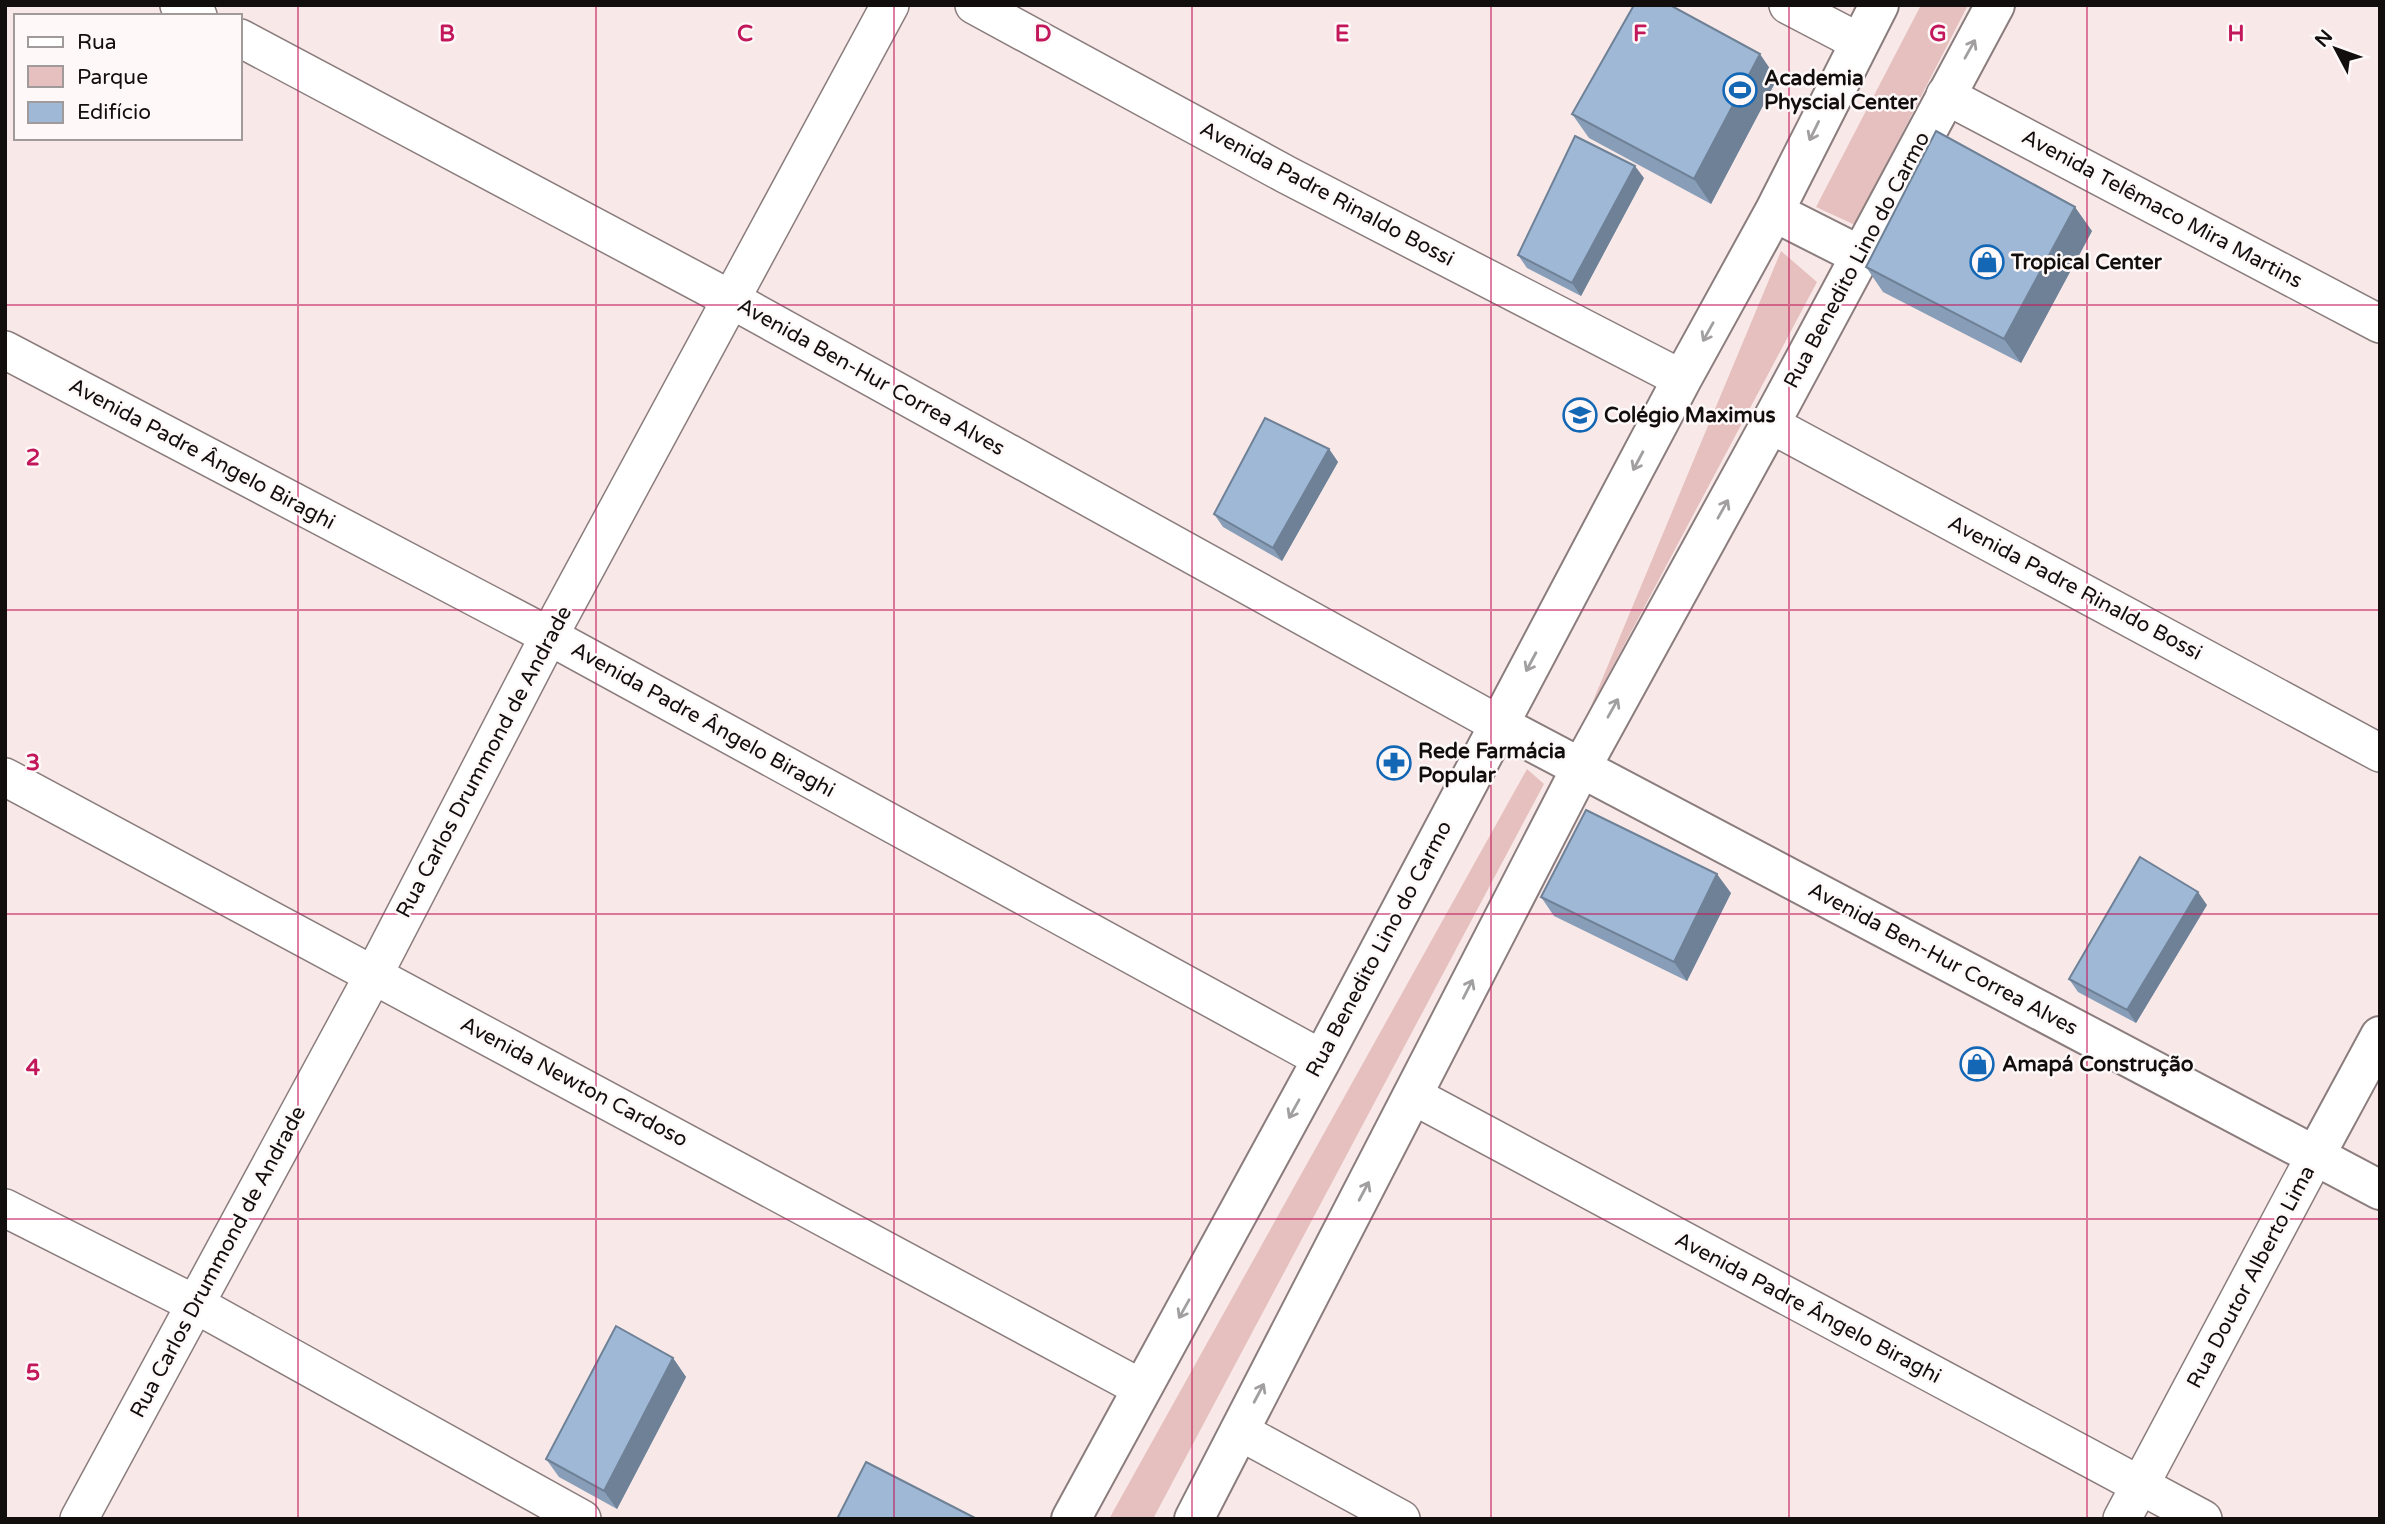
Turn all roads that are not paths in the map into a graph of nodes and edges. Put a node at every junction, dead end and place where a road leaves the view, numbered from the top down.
1 (178, 5) edge
2 (890, 5) edge
3 (974, 5) edge
4 (1788, 5) edge
5 (1879, 5) edge
6 (1995, 5) edge
7 (194, 14) edge
8 (242, 39) edge
9 (1859, 41) junction
10 (1945, 95) junction
11 (1774, 212) junction
12 (1859, 255) junction
13 (732, 300) junction
14 (2380, 324) edge
15 (5, 350) edge
16 (1682, 379) junction
17 (1770, 424) junction
18 (549, 636) junction
19 (1498, 724) junction
20 (2380, 753) edge
21 (1581, 768) junction
22 (5, 778) edge
23 (374, 974) junction
24 (2380, 1036) edge
25 (1322, 1059) junction
26 (1414, 1096) junction
27 (2315, 1156) junction
28 (2380, 1190) edge
29 (5, 1208) edge
30 (195, 1304) junction
31 (1141, 1388) junction
32 (1239, 1431) junction
33 (2140, 1485) junction
34 (79, 1519) edge
35 (582, 1519) edge
36 (1071, 1519) edge
37 (1194, 1519) edge
38 (1401, 1519) edge
39 (2122, 1519) edge
40 (2203, 1519) edge

1 - 7 street
2 - 13 street, Rua Carlos Drummond de Andrade
3 - 16 street, Avenida Padre Rinaldo Bossi
4 - 9 street
5 - 9 main road, Rua Benedito Lino do Carmo
10 -> 6 main road, Rua Benedito Lino do Carmo
8 - 13 street, Avenida Ben-Hur Correa Alves
9 -> 11 main road, Rua Benedito Lino do Carmo
10 - 12 main road, Rua Benedito Lino do Carmo
10 - 14 street, Avenida Telêmaco Mira Martins
11 - 12 main road
11 -> 16 main road, Rua Benedito Lino do Carmo
12 - 17 main road, Rua Benedito Lino do Carmo
13 - 18 street, Rua Carlos Drummond de Andrade
13 - 19 street, Avenida Ben-Hur Correa Alves
15 - 18 street, Avenida Padre Ângelo Biraghi
16 -> 19 main road, Rua Benedito Lino do Carmo
17 - 20 street, Avenida Padre Rinaldo Bossi
21 -> 17 main road, Rua Benedito Lino do Carmo
18 - 23 street, Rua Carlos Drummond de Andrade
18 - 25 street, Avenida Padre Ângelo Biraghi
19 - 21 main road, Avenida Ben-Hur Correa Alves
19 - 25 main road, Rua Benedito Lino do Carmo
26 -> 21 main road, Rua Benedito Lino do Carmo
21 - 27 main road, Avenida Ben-Hur Correa Alves
22 - 23 street, Avenida Newton Cardoso
23 - 30 street, Rua Carlos Drummond de Andrade
23 - 31 street, Avenida Newton Cardoso
24 - 27 main road, Rua Doutor Alberto Lima
25 -> 31 main road, Rua Benedito Lino do Carmo
32 -> 26 main road, Rua Benedito Lino do Carmo
26 - 33 street, Avenida Padre Ângelo Biraghi
27 - 28 main road, Avenida Ben-Hur Correa Alves
27 - 33 street, Rua Doutor Alberto Lima
29 - 30 street
30 - 34 street, Rua Carlos Drummond de Andrade
30 - 35 street
31 - 36 main road, Rua Benedito Lino do Carmo
32 - 37 main road, Rua Benedito Lino do Carmo
32 - 38 street
33 - 39 street, Rua Doutor Alberto Lima
33 - 40 street, Avenida Padre Ângelo Biraghi

